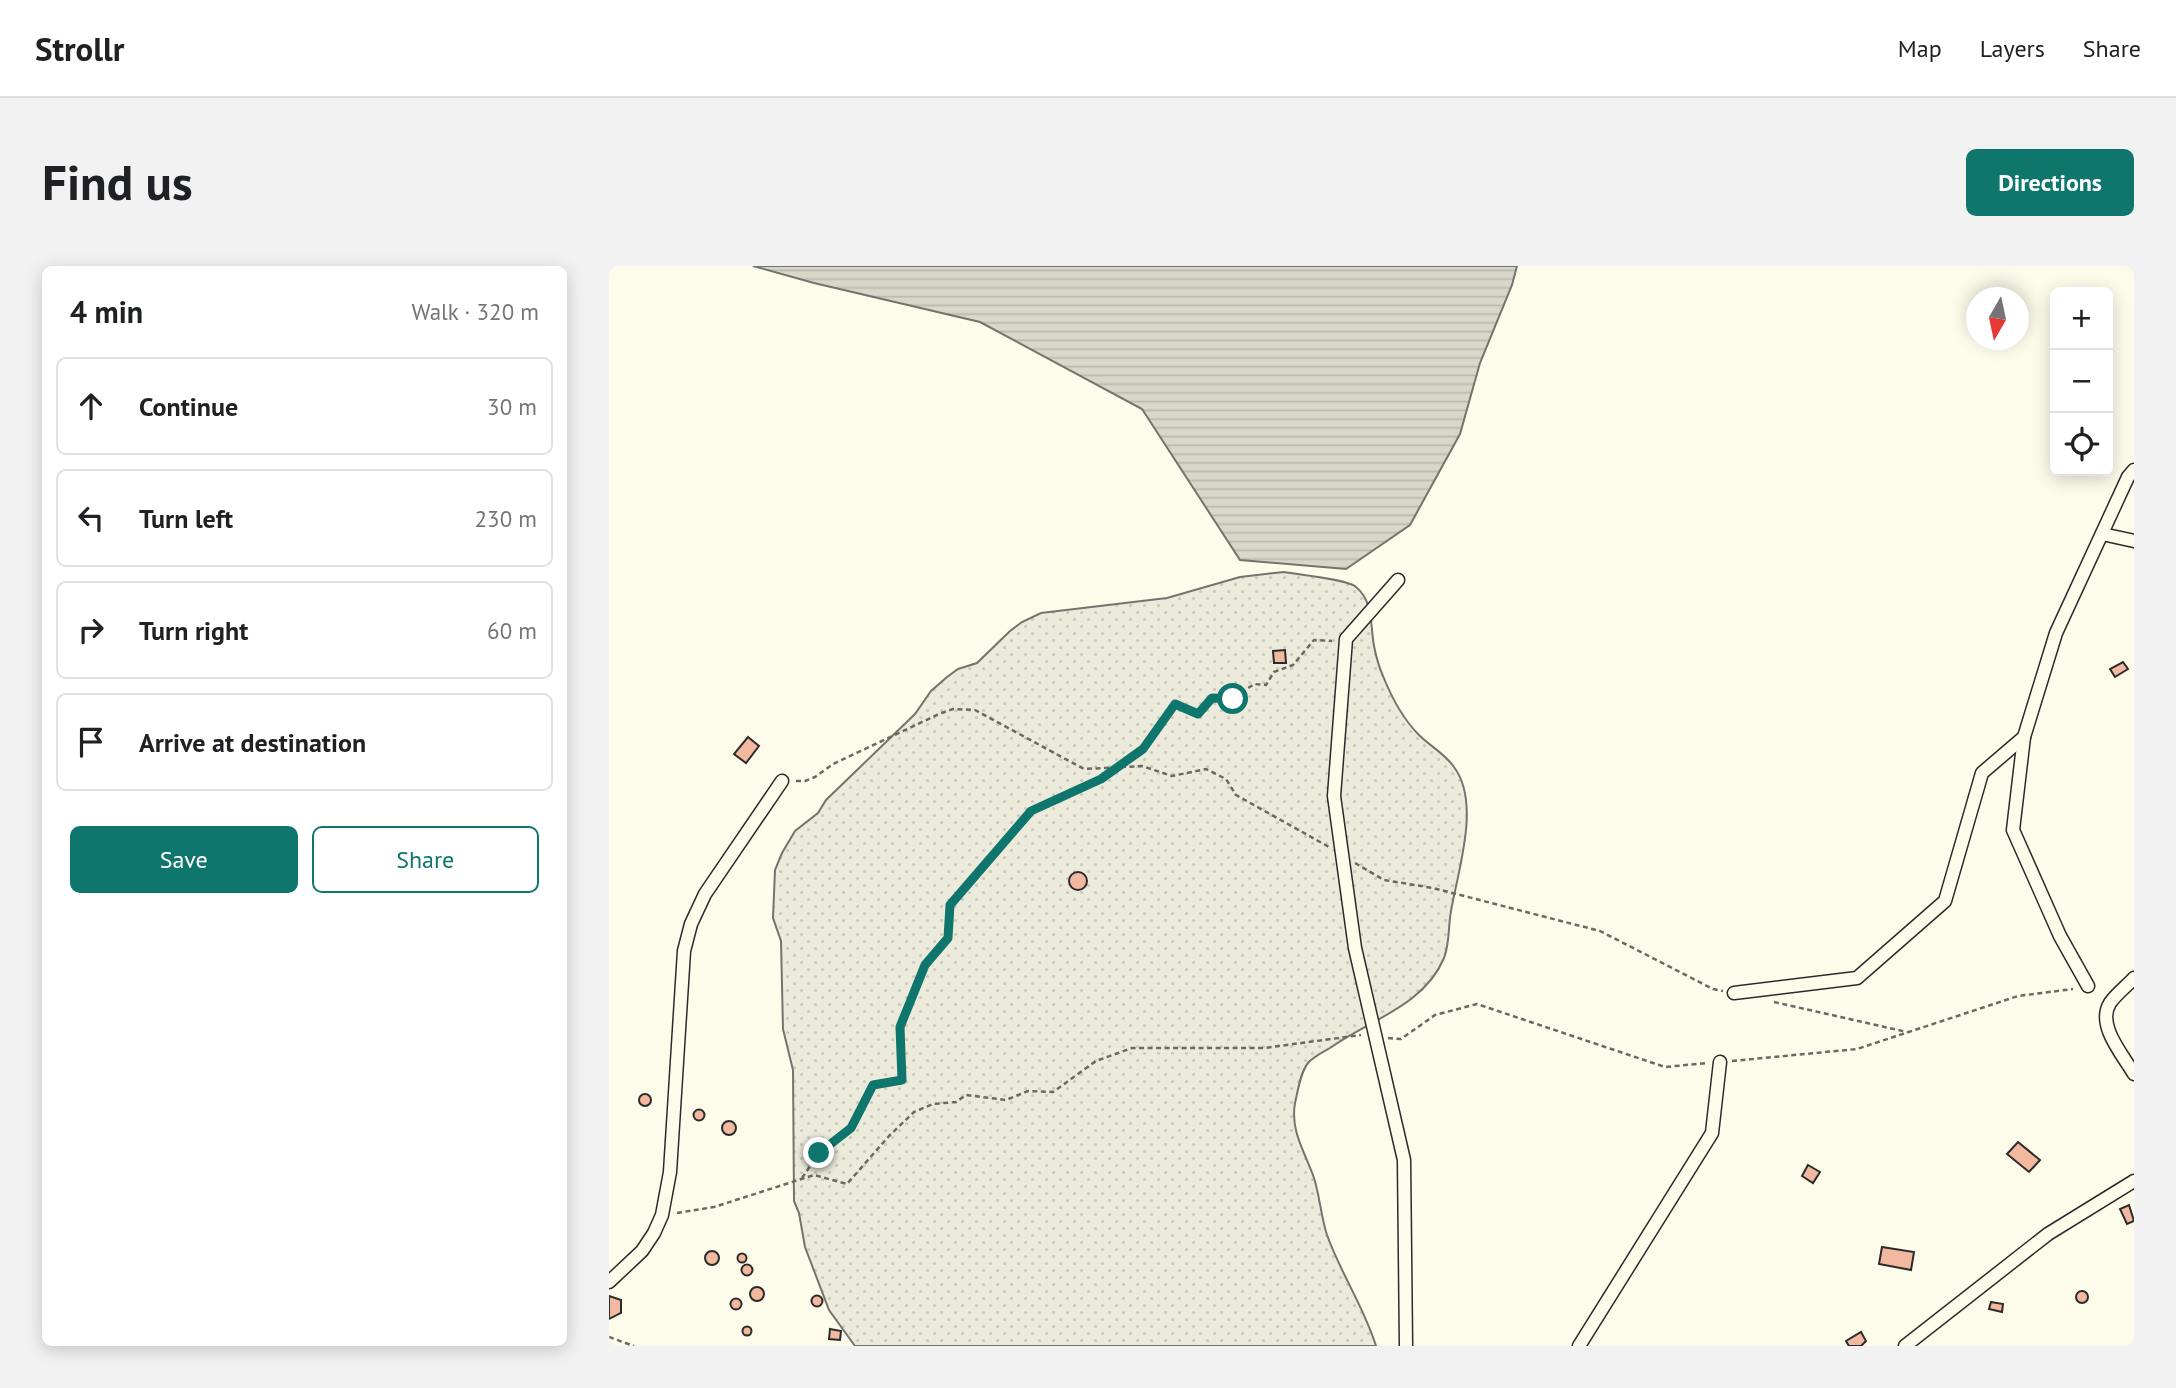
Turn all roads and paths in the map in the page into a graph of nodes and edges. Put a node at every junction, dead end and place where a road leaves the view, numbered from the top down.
1 (2134, 470) edge
2 (2102, 534) junction
3 (2134, 541) edge
4 (1398, 580) dead end
5 (1346, 642) junction
6 (2024, 737) junction
7 (782, 781) dead end
8 (2134, 978) edge
9 (2088, 986) dead end
10 (1734, 993) dead end
11 (1720, 1062) dead end
12 (2134, 1074) edge
13 (800, 1180) dead end
14 (2134, 1181) edge
15 (609, 1282) edge
16 (609, 1337) edge
17 (634, 1346) edge
18 (1406, 1346) edge
19 (1579, 1346) edge
20 (1905, 1346) edge

1 - 2 street
2 - 3 street
2 - 6 street
4 - 5 street
5 - 13 path
5 - 18 street
6 - 9 street
6 - 10 street
7 - 15 street
8 - 12 street
11 - 19 street
14 - 20 street
16 - 17 path

